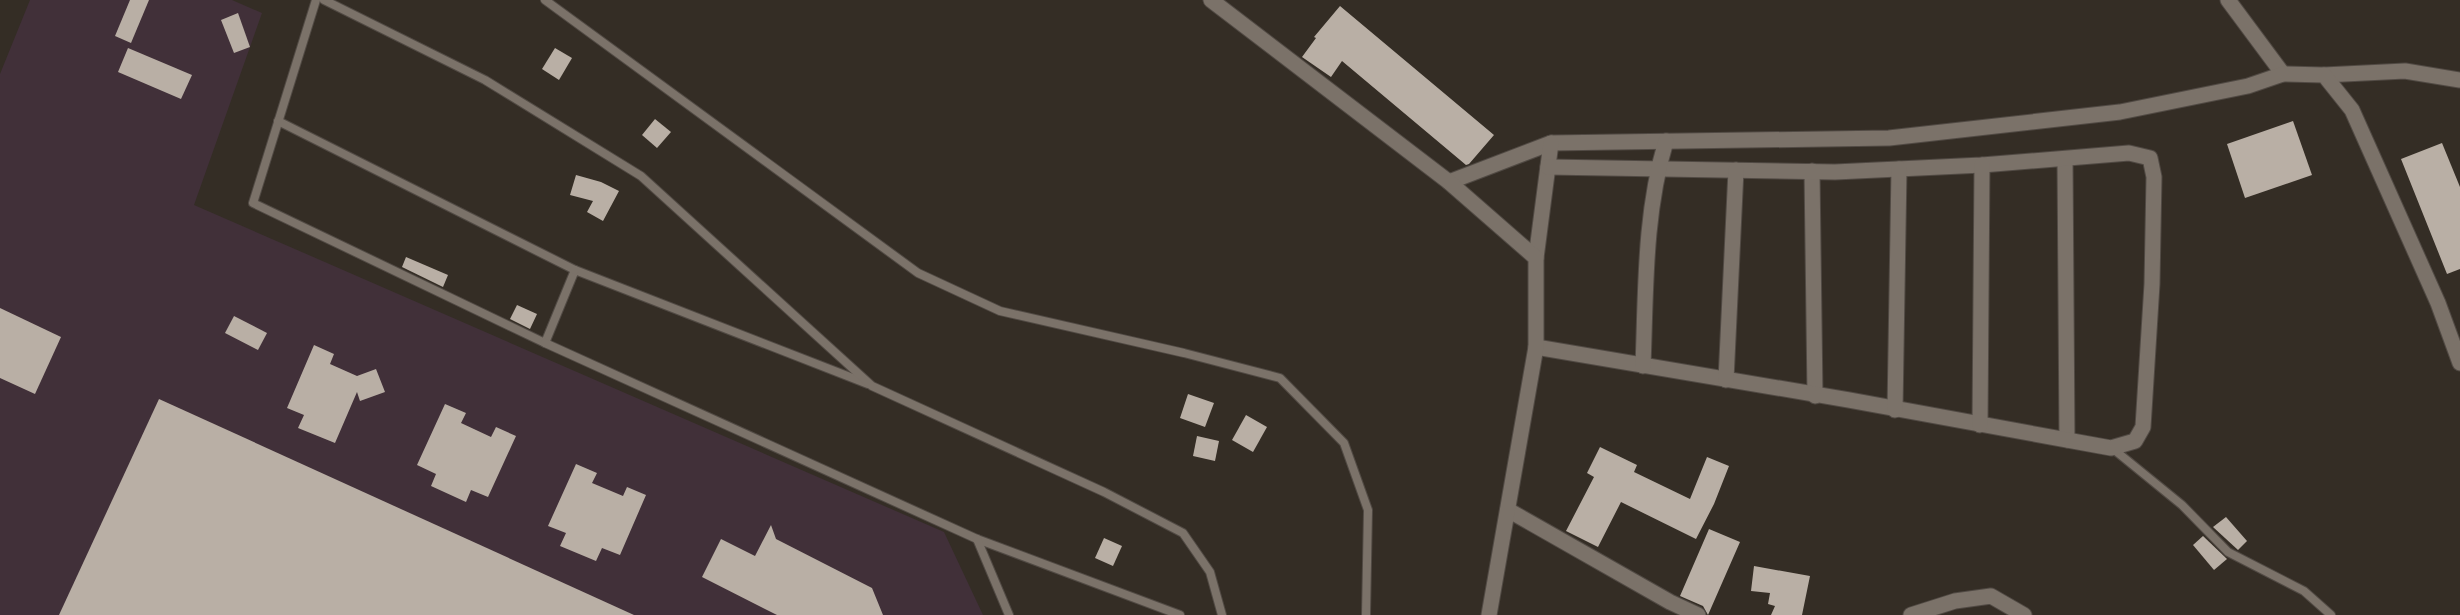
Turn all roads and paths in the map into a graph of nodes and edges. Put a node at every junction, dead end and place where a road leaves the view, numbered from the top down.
1 (316, 0) edge
2 (324, 0) edge
3 (544, 0) edge
4 (1211, 0) edge
5 (2228, 0) edge
6 (2283, 74) junction
7 (2324, 75) junction
8 (2460, 80) edge
9 (278, 121) junction
10 (1666, 141) junction
11 (1551, 143) junction
12 (2066, 159) junction
13 (1982, 165) junction
14 (1548, 167) junction
15 (1658, 168) junction
16 (1899, 169) junction
17 (1736, 170) junction
18 (1812, 171) junction
19 (1449, 182) junction
20 (1536, 258) junction
21 (575, 270) junction
22 (545, 343) junction
23 (1536, 347) junction
24 (2460, 363) edge
25 (1643, 366) junction
26 (1726, 380) junction
27 (872, 386) junction
28 (1815, 396) junction
29 (1895, 410) junction
30 (1980, 425) junction
31 (2067, 440) junction
32 (2111, 448) junction
33 (1508, 510) junction
34 (977, 538) junction
35 (1009, 615) edge
36 (1180, 615) edge
37 (1222, 615) edge
38 (1366, 615) edge
39 (1489, 615) edge
40 (1698, 615) edge
41 (1911, 615) edge
42 (2024, 615) edge
43 (2331, 615) edge

1 - 9 lane
2 - 27 lane
3 - 38 lane
4 - 19 street
5 - 6 street
6 - 7 street
6 - 10 street
7 - 8 street
7 - 24 street
9 - 21 lane
9 - 22 lane
10 - 11 street
10 - 15 street
11 - 14 street
11 - 19 street
12 - 13 street
12 - 31 street
12 - 32 street
13 - 16 street
13 - 30 street
14 - 15 street
14 - 20 street
15 - 17 street
15 - 25 street
16 - 18 street
16 - 29 street
17 - 18 street
17 - 26 street
18 - 28 street
19 - 20 street
20 - 23 street
21 - 22 lane
21 - 27 lane
22 - 34 lane
23 - 25 street
23 - 33 street
25 - 26 street
26 - 28 street
27 - 37 lane
28 - 29 street
29 - 30 street
30 - 31 street
31 - 32 street
32 - 43 lane
33 - 39 street
33 - 40 street
34 - 35 lane
34 - 36 lane
41 - 42 street

